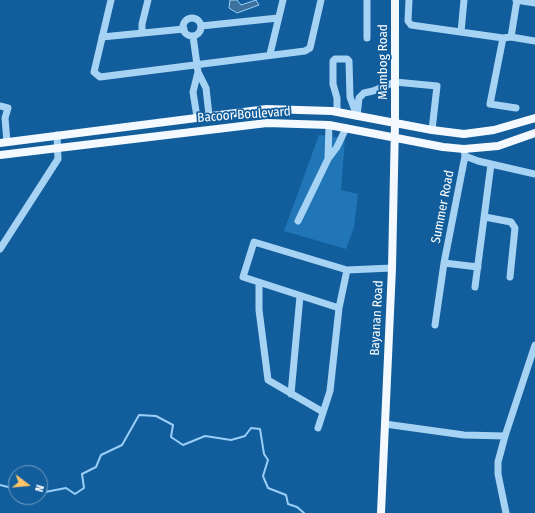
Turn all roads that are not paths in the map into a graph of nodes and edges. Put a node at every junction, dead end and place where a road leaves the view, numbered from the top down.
1 (111, 0) edge
2 (148, 0) edge
3 (283, 0) edge
4 (321, 0) edge
5 (367, 0) edge
6 (464, 0) edge
7 (516, 0) edge
8 (395, 1) edge
9 (409, 1) edge
10 (535, 4) edge
11 (278, 18) junction
12 (201, 26) junction
13 (184, 29) junction
14 (461, 32) junction
15 (142, 34) junction
16 (193, 36) junction
17 (102, 37) junction
18 (511, 37) junction
19 (367, 38) dead end
20 (503, 38) junction
21 (535, 41) edge
22 (270, 54) junction
23 (197, 63) junction
24 (198, 72) junction
25 (394, 82) junction
26 (0, 106) edge
27 (516, 108) dead end
28 (337, 112) junction
29 (208, 115) junction
30 (197, 116) junction
31 (357, 116) junction
32 (2, 117) edge
33 (535, 118) edge
34 (395, 124) junction
35 (329, 125) junction
36 (346, 128) junction
37 (432, 130) junction
38 (535, 133) edge
39 (57, 135) junction
40 (394, 138) junction
41 (4, 142) edge
42 (59, 148) junction
43 (464, 153) junction
44 (0, 155) edge
45 (328, 159) junction
46 (491, 164) junction
47 (535, 174) edge
48 (485, 217) junction
49 (298, 221) dead end
50 (0, 250) edge
51 (444, 263) junction
52 (478, 267) junction
53 (392, 268) junction
54 (347, 270) junction
55 (510, 277) dead end
56 (259, 284) junction
57 (475, 287) dead end
58 (300, 296) junction
59 (339, 308) junction
60 (435, 325) dead end
61 (535, 345) edge
62 (290, 394) junction
63 (323, 412) junction
64 (385, 424) junction
65 (318, 428) dead end
66 (505, 436) junction
67 (381, 513) edge
68 (506, 513) edge

1 - 17 street
2 - 15 street
3 - 11 street
4 - 22 street
5 - 19 street
6 - 14 street
7 - 10 street
7 - 18 street
8 - 9 street
8 - 25 main road, Mambog Road
9 - 14 street
11 - 12 street
11 - 22 street
12 - 13 street
12 - 16 street
13 - 15 street
13 - 16 street
14 - 20 street
15 - 17 street
16 - 23 street
17 - 23 street
18 - 20 street
18 - 21 street
20 - 27 street
22 - 23 street
23 - 24 street
24 - 29 street
24 - 30 street
25 - 31 street
25 - 34 main road, Mambog Road
25 - 37 street
26 - 32 street
28 - 29 main road, Bacoor Boulevard
28 - 31 main road, Bacoor Boulevard
28 - 31 street
29 - 30 main road, Bacoor Boulevard
30 - 39 main road, Bacoor Boulevard
31 - 34 main road, Bacoor Boulevard
32 - 41 street
33 - 37 main road, Bacoor Boulevard
34 - 37 main road, Bacoor Boulevard
34 - 40 main road, Bayanan Road
35 - 36 main road, Bacoor Boulevard
35 - 42 main road, Bacoor Boulevard
35 - 45 street
36 - 40 main road, Bacoor Boulevard
36 - 45 street
38 - 43 main road, Bacoor Boulevard
39 - 41 main road, Bacoor Boulevard
39 - 42 street
40 - 43 main road, Bacoor Boulevard
40 - 53 main road, Bayanan Road
42 - 44 main road, Bacoor Boulevard
42 - 50 street
43 - 46 street
43 - 51 street, Summer Road
45 - 49 street
46 - 47 street
46 - 48 street
48 - 52 street
48 - 55 street
51 - 52 street, Summer Road
51 - 60 street, Summer Road
52 - 57 street
53 - 54 street
53 - 64 main road, Bayanan Road
54 - 56 street
54 - 59 street
56 - 58 street
56 - 62 street
58 - 59 street
58 - 62 street
59 - 63 street
61 - 66 street
62 - 63 street
63 - 65 street
64 - 66 street
64 - 67 main road, Bayanan Road
66 - 68 street

